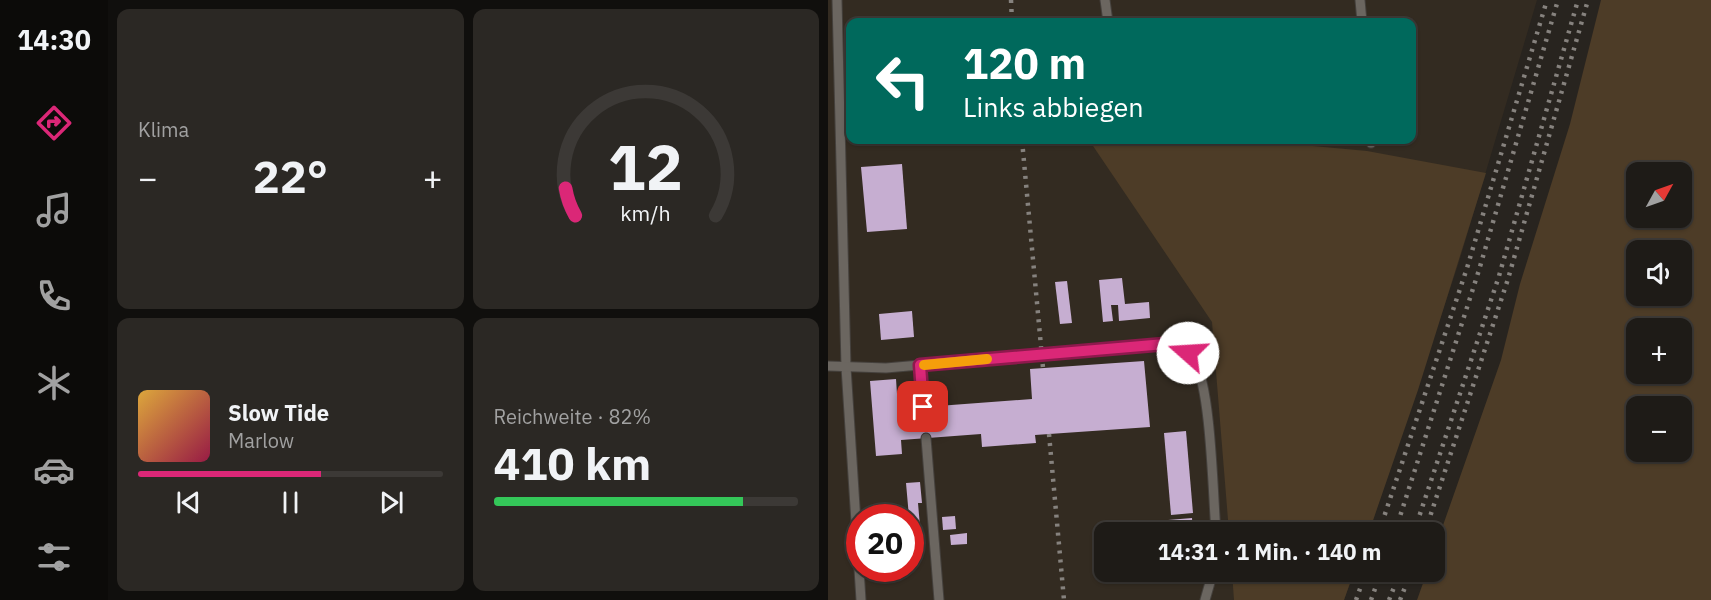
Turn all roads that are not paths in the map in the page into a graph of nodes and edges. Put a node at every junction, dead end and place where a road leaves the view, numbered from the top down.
1 (837, 0) edge
2 (1106, 0) edge
3 (1360, 0) edge
4 (1108, 18) edge
5 (1362, 18) edge
6 (846, 137) edge
7 (840, 138) junction
8 (920, 365) junction
9 (828, 366) edge
10 (846, 367) junction
11 (923, 407) dead end
12 (926, 438) dead end
13 (1215, 522) edge
14 (1210, 582) edge
15 (861, 600) edge
16 (939, 600) edge
17 (1204, 600) edge

1 - 7 lane
2 - 4 lane
3 - 5 lane
6 - 7 lane
7 - 10 lane
8 - 10 lane
8 - 11 lane
8 - 13 lane
9 - 10 lane
10 - 15 lane
12 - 16 lane
14 - 17 lane

